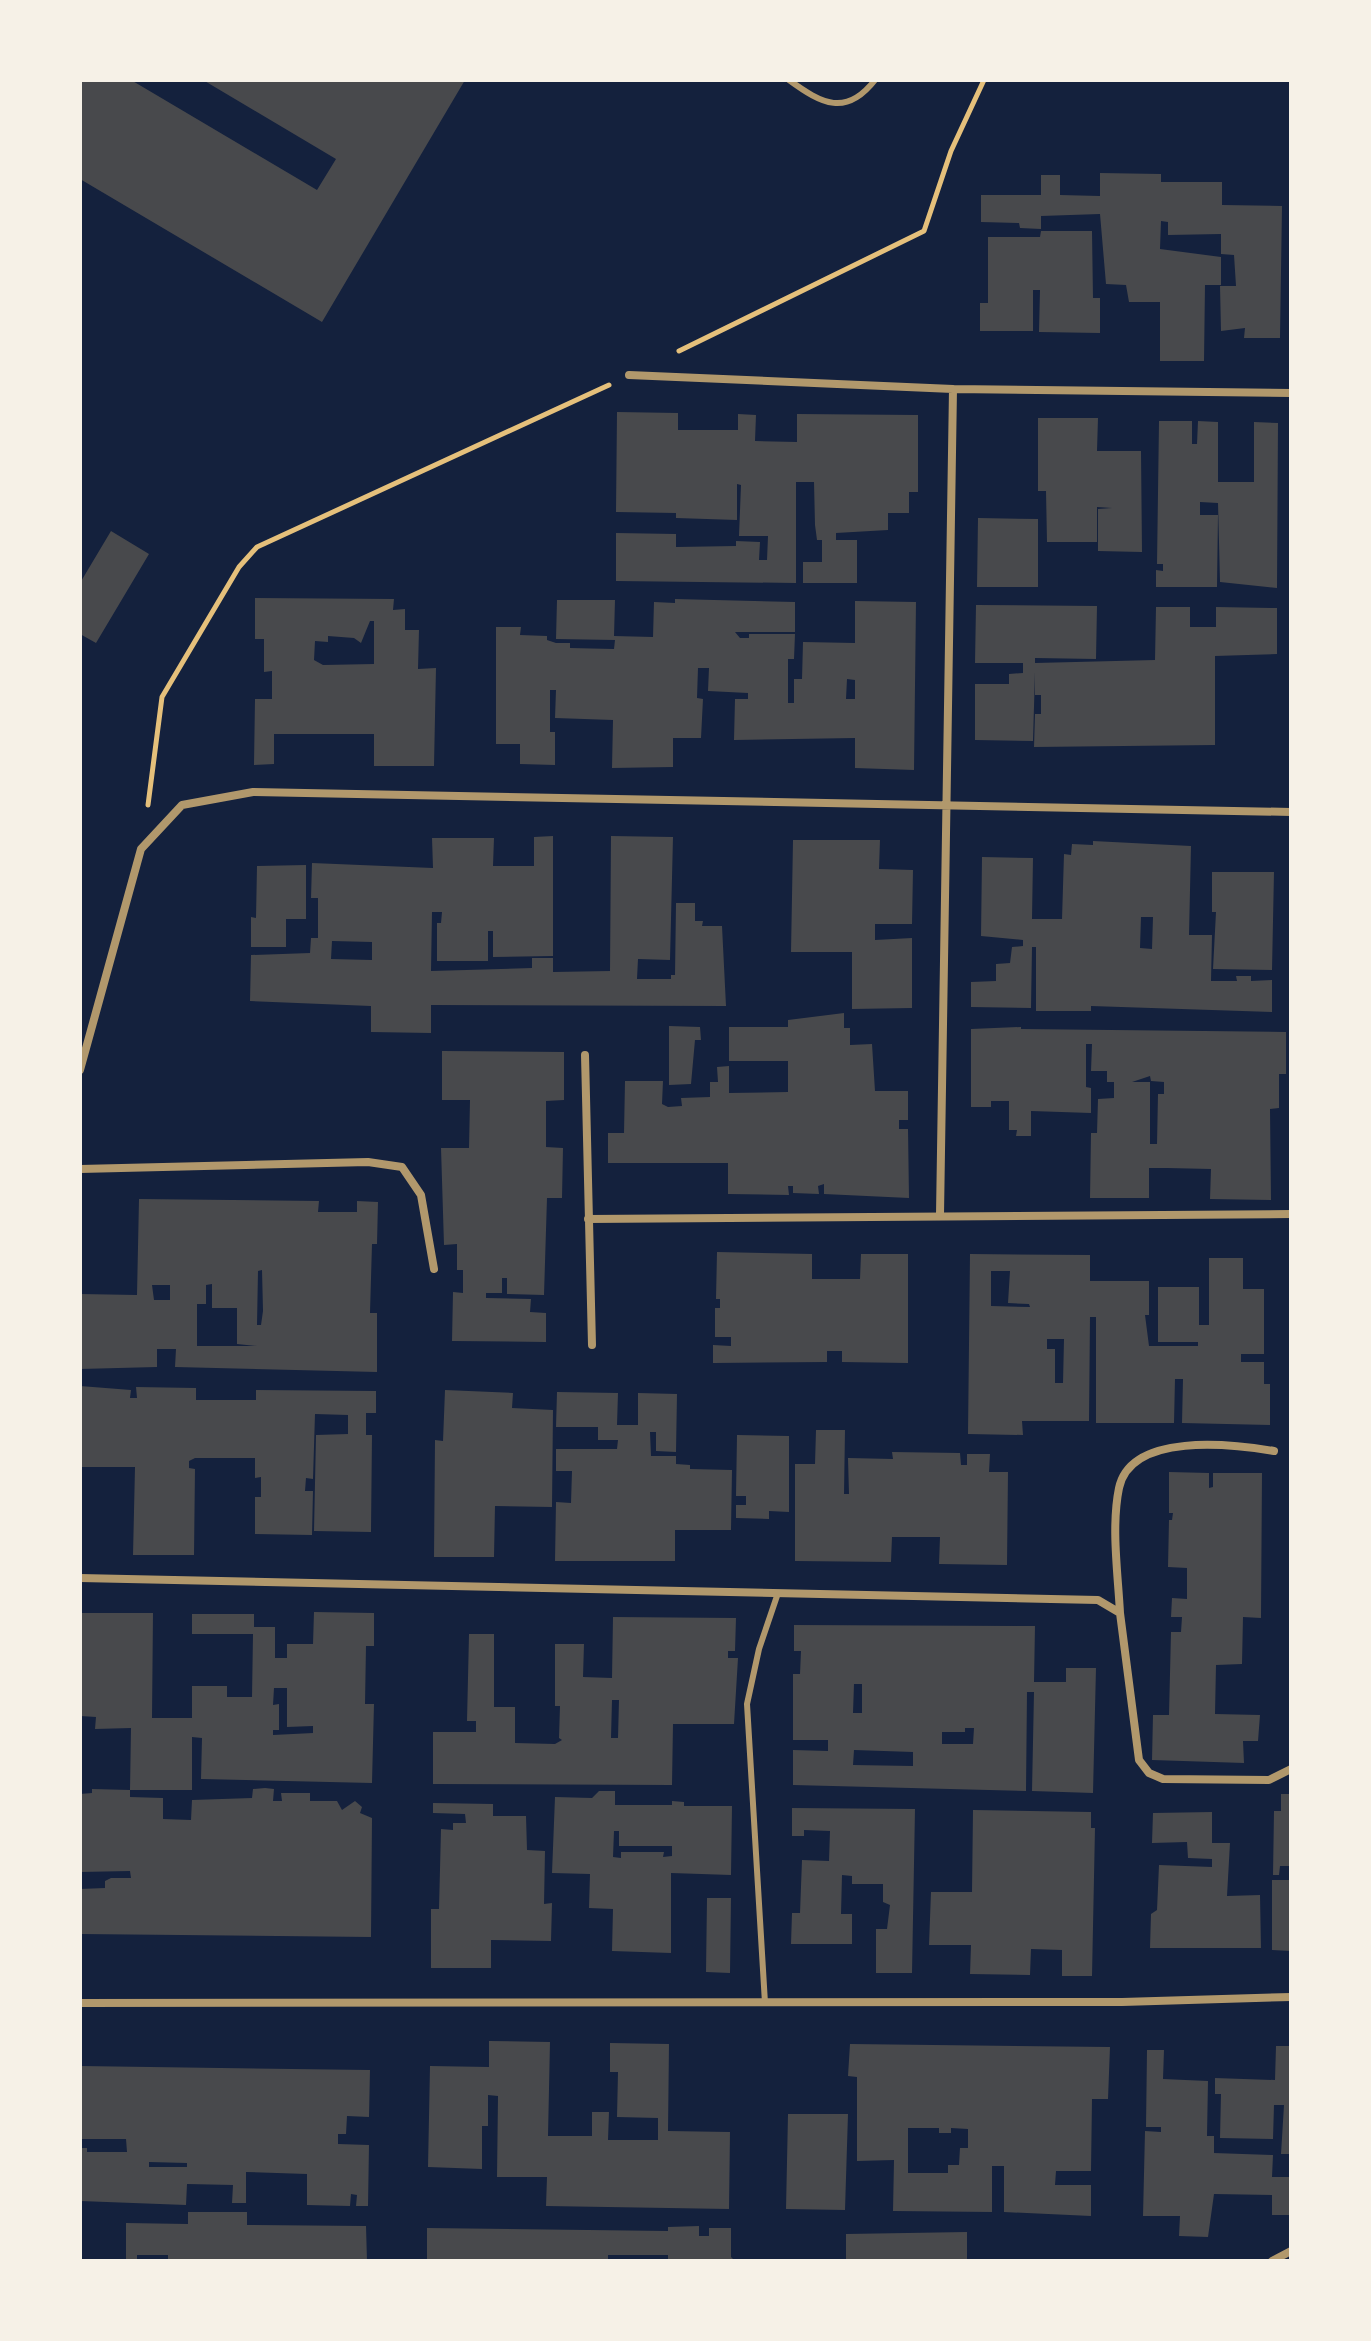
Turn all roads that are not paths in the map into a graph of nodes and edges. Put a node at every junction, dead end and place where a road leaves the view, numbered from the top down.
1 (789, 80) edge
2 (875, 80) edge
3 (629, 375) road end
4 (953, 389) junction
5 (1291, 393) edge
6 (949, 808) junction
7 (1291, 812) edge
8 (585, 1055) dead end
9 (80, 1070) edge
10 (80, 1169) edge
11 (1291, 1214) edge
12 (940, 1215) junction
13 (588, 1219) junction
14 (434, 1269) dead end
15 (592, 1345) dead end
16 (1274, 1451) dead end
17 (80, 1578) edge
18 (778, 1593) junction
19 (1120, 1613) junction
20 (1291, 1769) edge
21 (1291, 1997) edge
22 (80, 2003) edge
23 (765, 2003) junction
24 (1291, 2251) edge
25 (1272, 2261) edge

1 - 2 lane
3 - 4 street
4 - 5 street
4 - 6 street
6 - 7 street
6 - 9 street
6 - 12 street
8 - 13 street
10 - 14 street
11 - 12 street
12 - 13 street
13 - 15 street
16 - 19 street
17 - 18 street
18 - 19 street
18 - 23 lane
19 - 20 street
21 - 23 street
22 - 23 street
24 - 25 street

